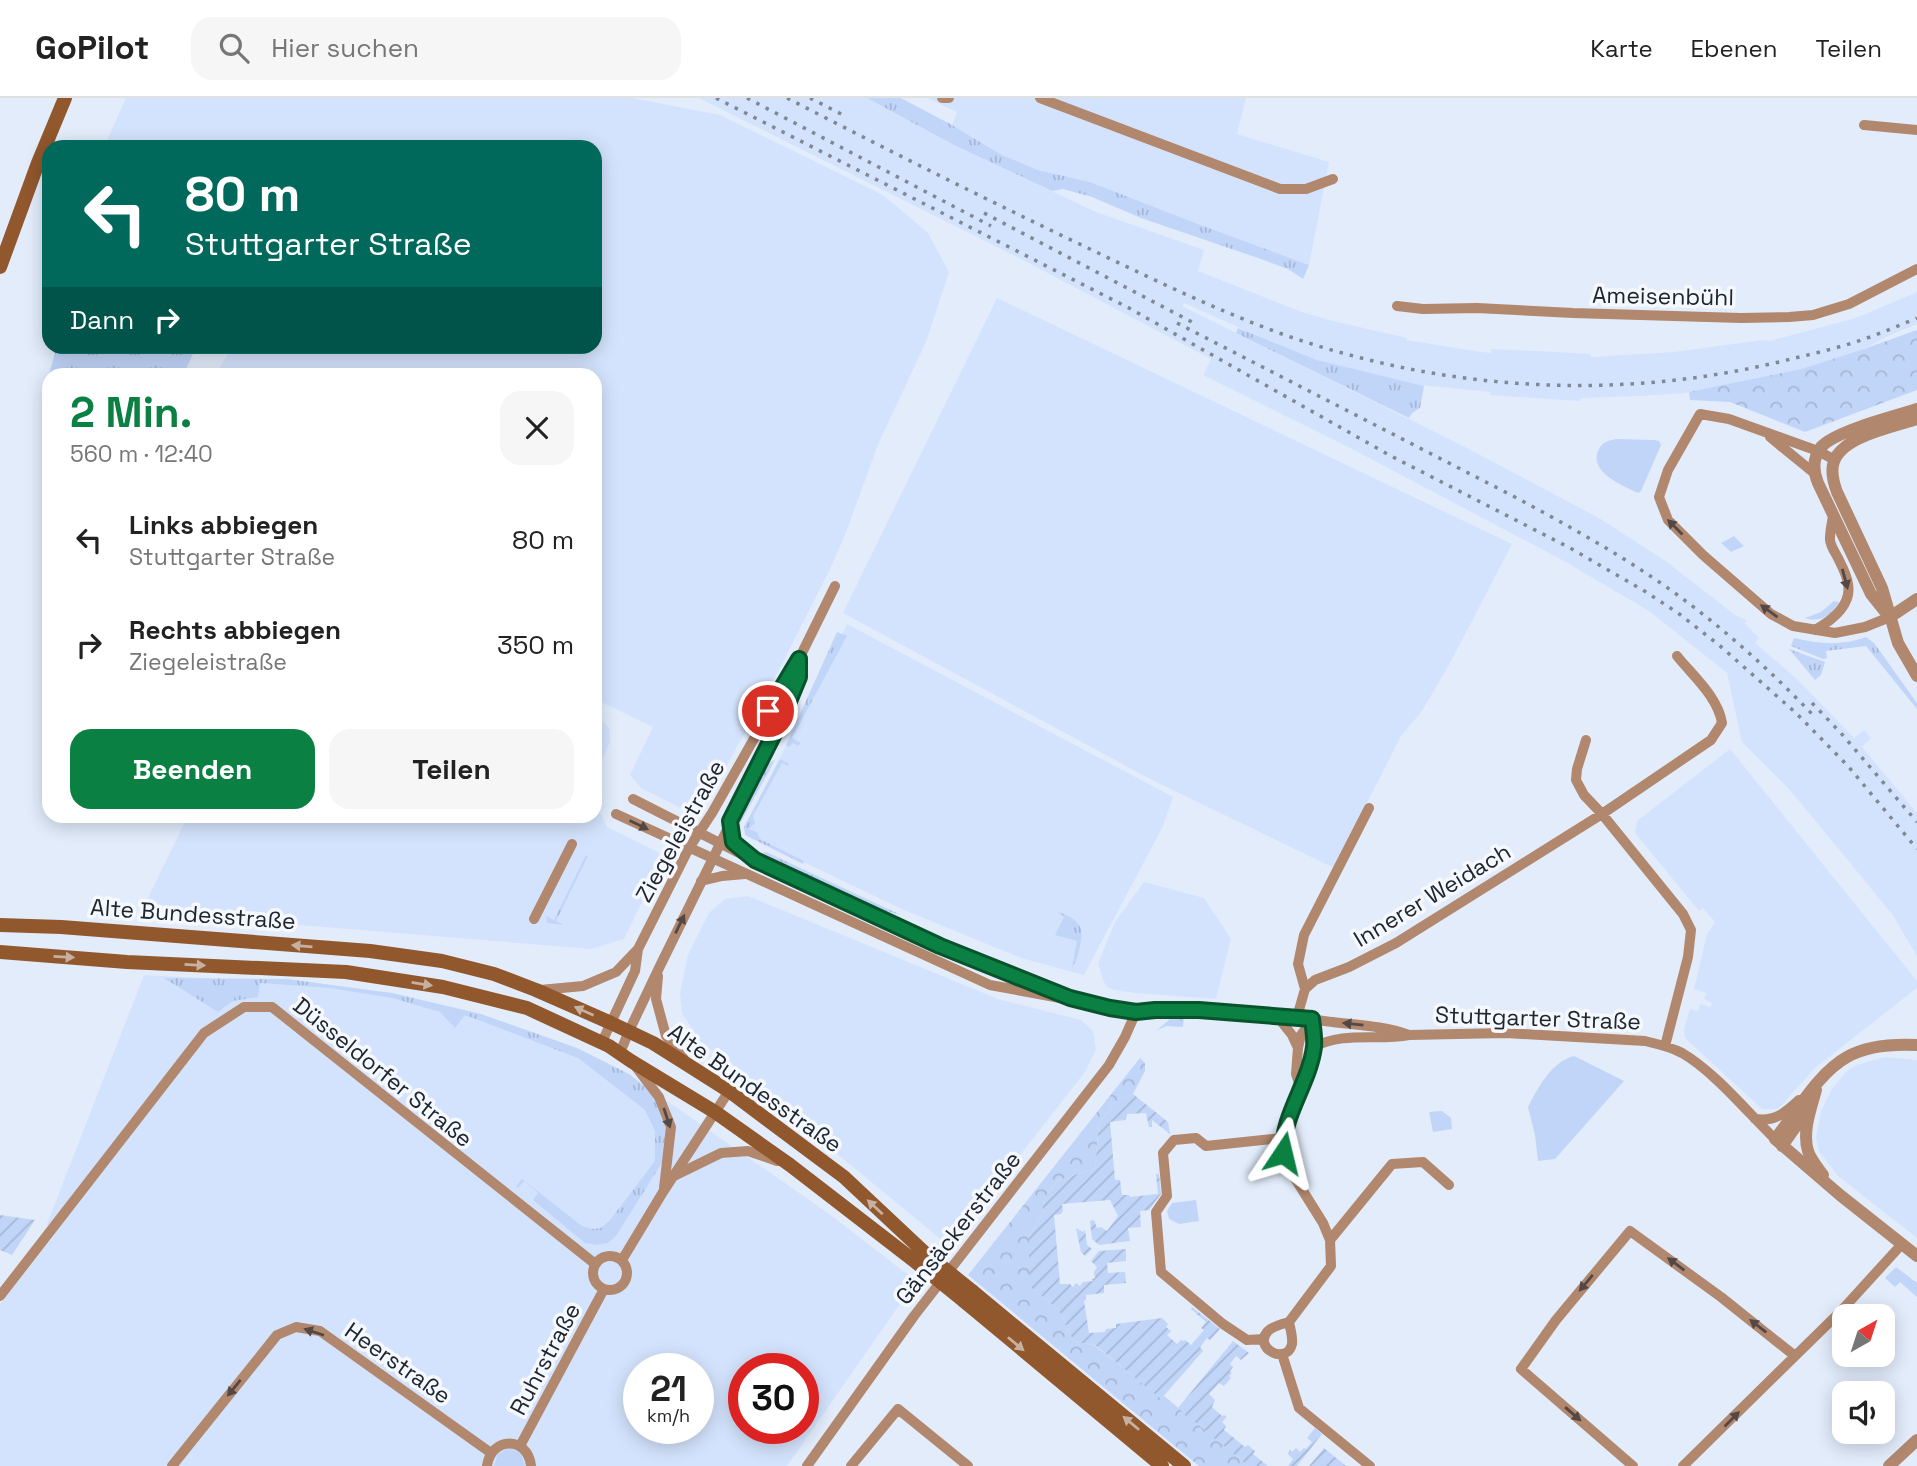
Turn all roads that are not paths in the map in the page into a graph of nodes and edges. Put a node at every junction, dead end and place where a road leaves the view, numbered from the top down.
1 (65, 98) edge
2 (942, 98) edge
3 (949, 98) edge
4 (1040, 98) edge
5 (1864, 125) dead end
6 (1917, 130) edge
7 (48, 140) edge
8 (42, 153) edge
9 (1334, 178) dead end
10 (0, 267) edge
11 (1917, 269) edge
12 (1397, 306) dead end
13 (1917, 409) edge
14 (1917, 419) edge
15 (1764, 432) junction
16 (1818, 452) junction
17 (1835, 460) junction
18 (1814, 473) junction
19 (1833, 516) junction
20 (835, 586) dead end
21 (1917, 600) edge
22 (1890, 617) junction
23 (1814, 630) junction
24 (1677, 656) dead end
25 (799, 659) junction
26 (1917, 676) edge
27 (1586, 740) dead end
28 (634, 799) dead end
29 (1369, 808) dead end
30 (616, 814) dead end
31 (1602, 814) junction
32 (730, 821) junction
33 (700, 833) junction
34 (720, 842) junction
35 (572, 844) dead end
36 (689, 848) junction
37 (712, 859) junction
38 (755, 860) junction
39 (745, 874) junction
40 (701, 881) junction
41 (534, 919) dead end
42 (0, 925) edge
43 (638, 949) junction
44 (0, 952) edge
45 (659, 968) junction
46 (1305, 989) junction
47 (536, 990) junction
48 (1070, 998) junction
49 (1136, 1012) junction
50 (1277, 1016) junction
51 (1297, 1017) junction
52 (1312, 1019) junction
53 (611, 1023) junction
54 (629, 1031) junction
55 (1409, 1035) junction
56 (602, 1042) junction
57 (1917, 1045) edge
58 (1665, 1046) junction
59 (1314, 1047) junction
60 (1298, 1048) junction
61 (626, 1057) junction
62 (688, 1065) junction
63 (1818, 1083) junction
64 (1300, 1086) junction
65 (729, 1091) junction
66 (1812, 1104) junction
67 (715, 1112) junction
68 (1754, 1119) junction
69 (1282, 1138) junction
70 (1779, 1143) junction
71 (790, 1165) junction
72 (676, 1175) junction
73 (1449, 1185) dead end
74 (663, 1192) junction
75 (1840, 1195) junction
76 (1330, 1240) junction
77 (1902, 1244) junction
78 (1917, 1256) edge
79 (921, 1258) junction
80 (622, 1260) junction
81 (594, 1263) junction
82 (604, 1289) junction
83 (0, 1296) edge
84 (968, 1296) junction
85 (1289, 1322) junction
86 (1264, 1339) junction
87 (1282, 1354) junction
88 (1795, 1356) junction
89 (1917, 1440) edge
90 (520, 1446) junction
91 (491, 1452) junction
92 (172, 1466) edge
93 (487, 1466) edge
94 (531, 1466) edge
95 (807, 1466) edge
96 (851, 1466) edge
97 (968, 1466) edge
98 (1162, 1466) edge
99 (1184, 1466) edge
100 (1370, 1466) edge
101 (1633, 1466) edge
102 (1683, 1466) edge
103 (1889, 1466) edge

1 - 7 main road
2 - 3 street
4 - 9 street
5 - 6 street
8 - 10 main road
11 - 12 street, Ameisenbühl
13 - 16 street
14 - 17 street
15 - 16 street
15 - 18 street
23 -> 15 street
16 - 17 street
16 - 18 street
17 - 22 street
18 - 19 street
19 - 22 street
19 -> 23 street
20 - 25 street, Ziegeleistraße
21 - 22 street
22 - 23 street
22 - 26 street
24 - 31 street, Innerer Weidach
25 - 32 street, Ziegeleistraße
25 - 33 street, Ziegeleistraße
27 - 31 street
28 - 33 street, Stuttgarter Straße
29 - 46 street
30 -> 36 street, Stuttgarter Straße
31 - 46 street, Innerer Weidach
31 - 58 street, Stuttgarter Straße
32 - 34 street, Ziegeleistraße
32 - 38 street, Stuttgarter Straße
33 - 34 street, Stuttgarter Straße
33 - 36 street, Ziegeleistraße
34 - 37 street, Ziegeleistraße
34 - 38 street, Stuttgarter Straße
35 - 41 street
36 - 37 street, Stuttgarter Straße
36 - 43 street, Ziegeleistraße
37 - 39 street, Stuttgarter Straße
37 - 40 street, Ziegeleistraße
38 - 48 street, Stuttgarter Straße
39 - 40 street, Ziegeleistraße
39 - 48 street, Stuttgarter Straße
45 -> 40 street, Ziegeleistraße
47 -> 42 main road, Alte Bundesstraße
43 - 47 street, Ziegeleistraße
43 - 53 street, Ziegeleistraße
44 -> 56 main road, Alte Bundesstraße
45 - 54 street, Ziegeleistraße
45 - 62 street, Ziegeleistraße
46 - 51 street
53 -> 47 main road, Alte Bundesstraße
48 - 49 street, Stuttgarter Straße
49 - 50 street, Stuttgarter Straße
49 - 95 street, Gänsäckerstraße
50 - 51 street, Stuttgarter Straße
50 - 60 street
51 - 52 street, Stuttgarter Straße
55 -> 52 street, Stuttgarter Straße
52 - 59 street
52 - 60 street
53 - 54 main road, Alte Bundesstraße
53 - 56 street, Ziegeleistraße
54 - 61 street, Ziegeleistraße
54 - 62 main road, Alte Bundesstraße
55 - 58 street, Stuttgarter Straße
55 - 59 street, Stuttgarter Straße
56 - 61 main road, Alte Bundesstraße
57 - 63 street
58 - 68 street, Stuttgarter Straße
59 - 64 street
60 - 64 street
61 - 67 main road, Alte Bundesstraße
61 -> 74 street
62 - 65 main road, Alte Bundesstraße
63 - 66 street, Stuttgarter Straße
63 - 68 street
63 - 70 street
64 - 69 street
65 - 67 street
79 -> 65 main road, Alte Bundesstraße
66 - 70 street, Stuttgarter Straße
66 - 75 street, Stuttgarter Straße
67 - 71 main road, Alte Bundesstraße
67 - 72 street
68 - 70 street, Stuttgarter Straße
69 - 76 street
69 - 86 street
70 - 75 street, Stuttgarter Straße
71 - 72 street
71 - 79 main road, Alte Bundesstraße
72 - 74 street
73 - 76 street
74 - 80 street
75 - 77 street, Stuttgarter Straße
76 - 85 street
77 - 78 street, Stuttgarter Straße
77 - 88 street
79 - 84 main road, bridge
80 - 81 street
80 - 82 street
81 - 82 street
81 - 83 street, Düsseldorfer Straße
82 - 90 street, Ruhrstraße
84 -> 98 main road
99 -> 84 main road
85 - 86 street
85 - 87 street
86 - 87 street
87 - 100 street
88 -> 101 street
102 -> 88 street
89 - 103 street
90 - 91 street
90 - 94 street
91 -> 92 street, Heerstraße
91 - 93 street
96 - 97 street

